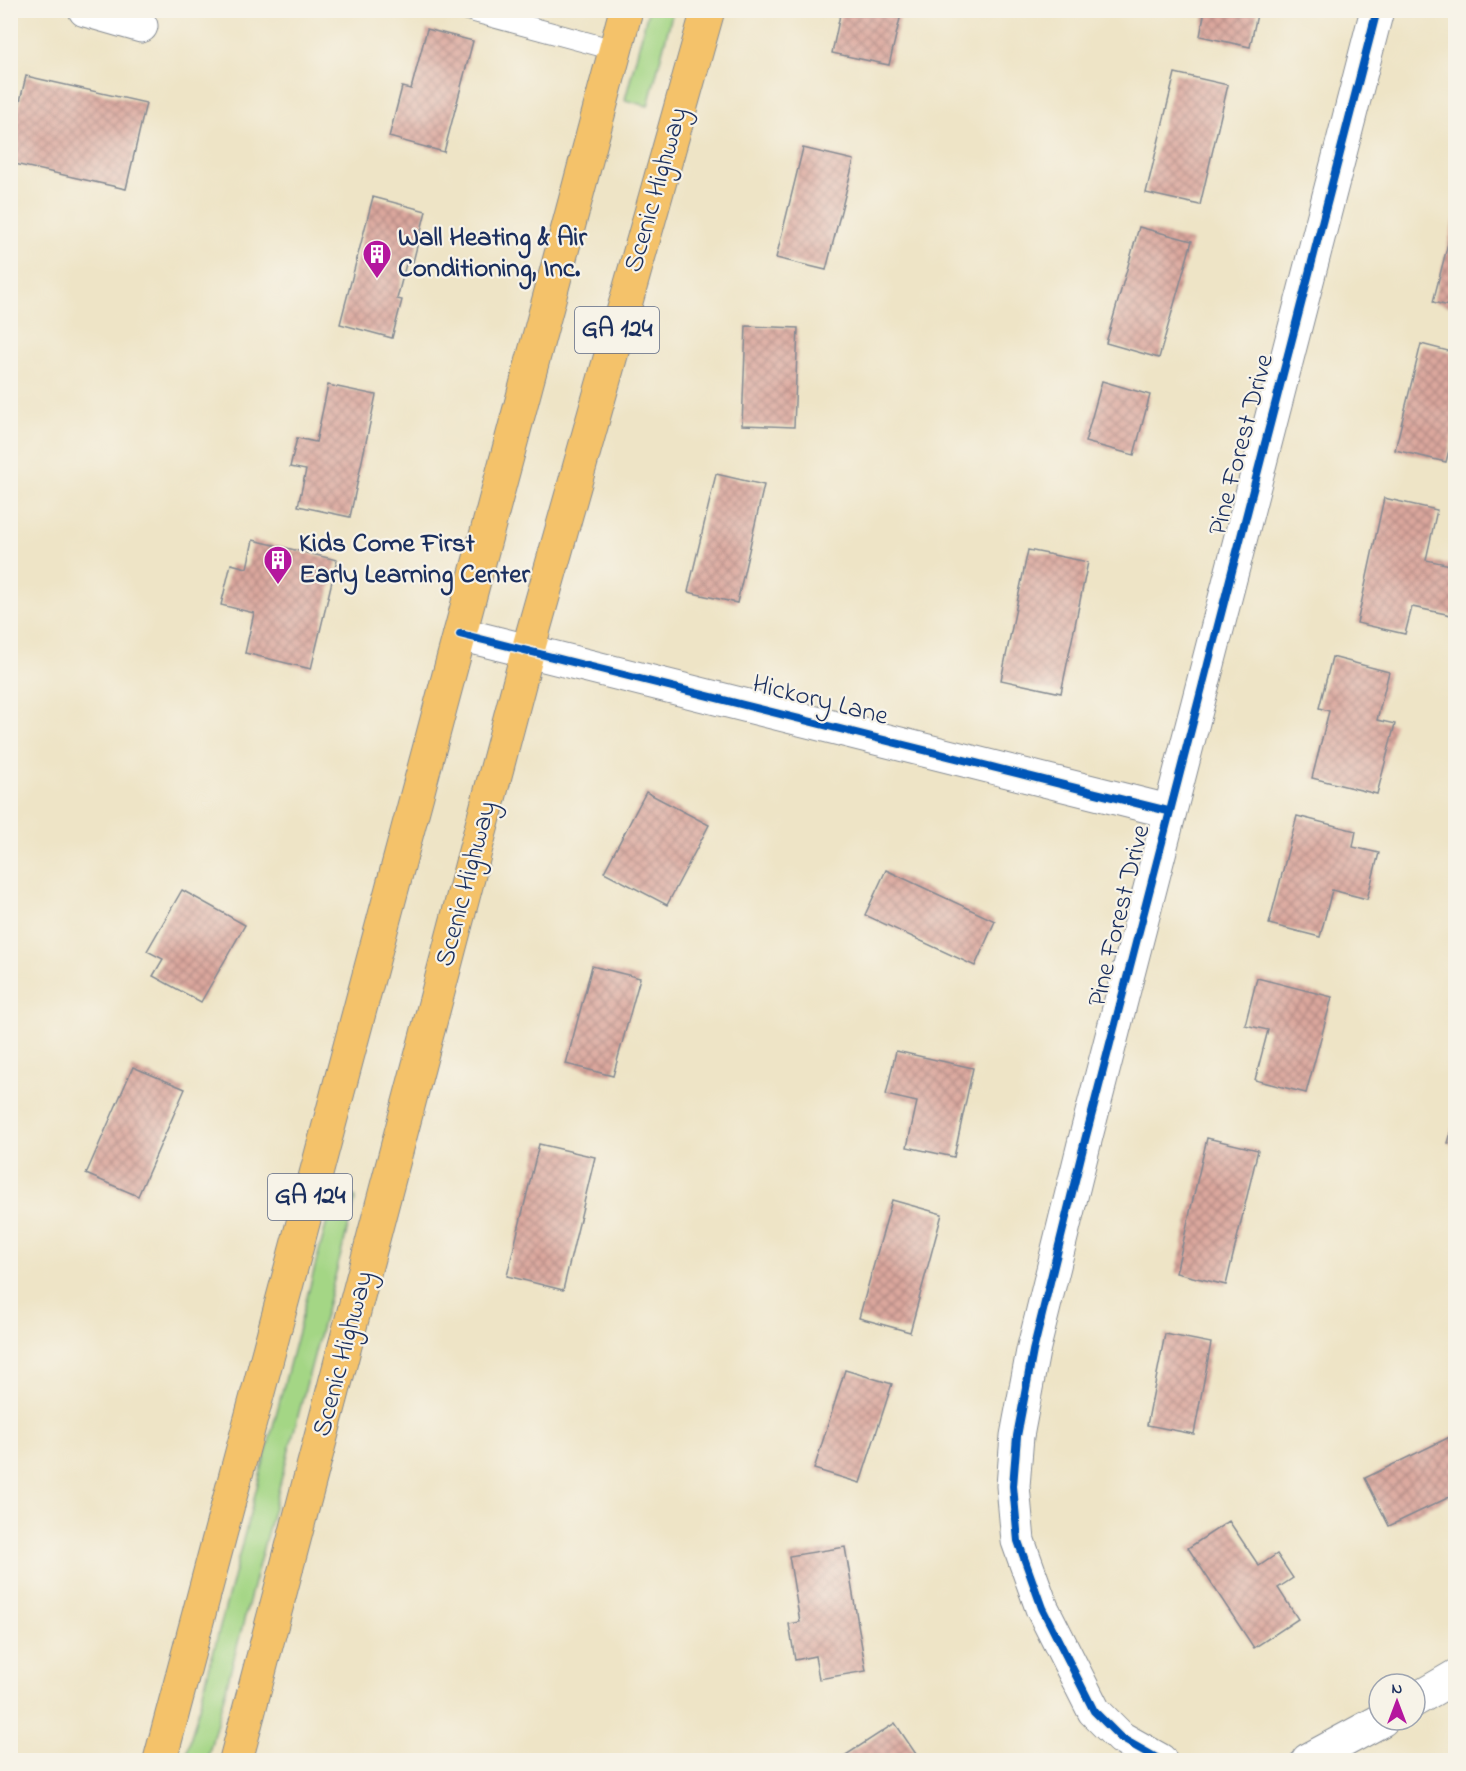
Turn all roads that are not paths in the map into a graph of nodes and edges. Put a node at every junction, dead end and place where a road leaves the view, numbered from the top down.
1 (85, 10) edge
2 (467, 10) edge
3 (626, 10) edge
4 (708, 10) edge
5 (1377, 10) edge
6 (533, 19) edge
7 (141, 26) dead end
8 (615, 50) junction
9 (460, 634) junction
10 (528, 650) junction
11 (1168, 811) junction
12 (1455, 1676) edge
13 (1427, 1693) edge
14 (1367, 1728) edge
15 (160, 1761) edge
16 (236, 1761) edge
17 (1160, 1761) edge
18 (1308, 1761) edge

1 - 7 street
2 - 6 lane
3 - 8 highway, GA 124
4 - 10 highway, Scenic Highway / GA 124
5 - 11 street, Pine Forest Drive
6 - 8 lane
8 - 9 highway, GA 124
9 - 10 street, Hickory Lane
9 - 15 highway, GA 124
10 - 11 street, Hickory Lane
10 - 16 highway, Scenic Highway / GA 124
11 - 17 street, Pine Forest Drive
12 - 13 street
14 - 18 street

